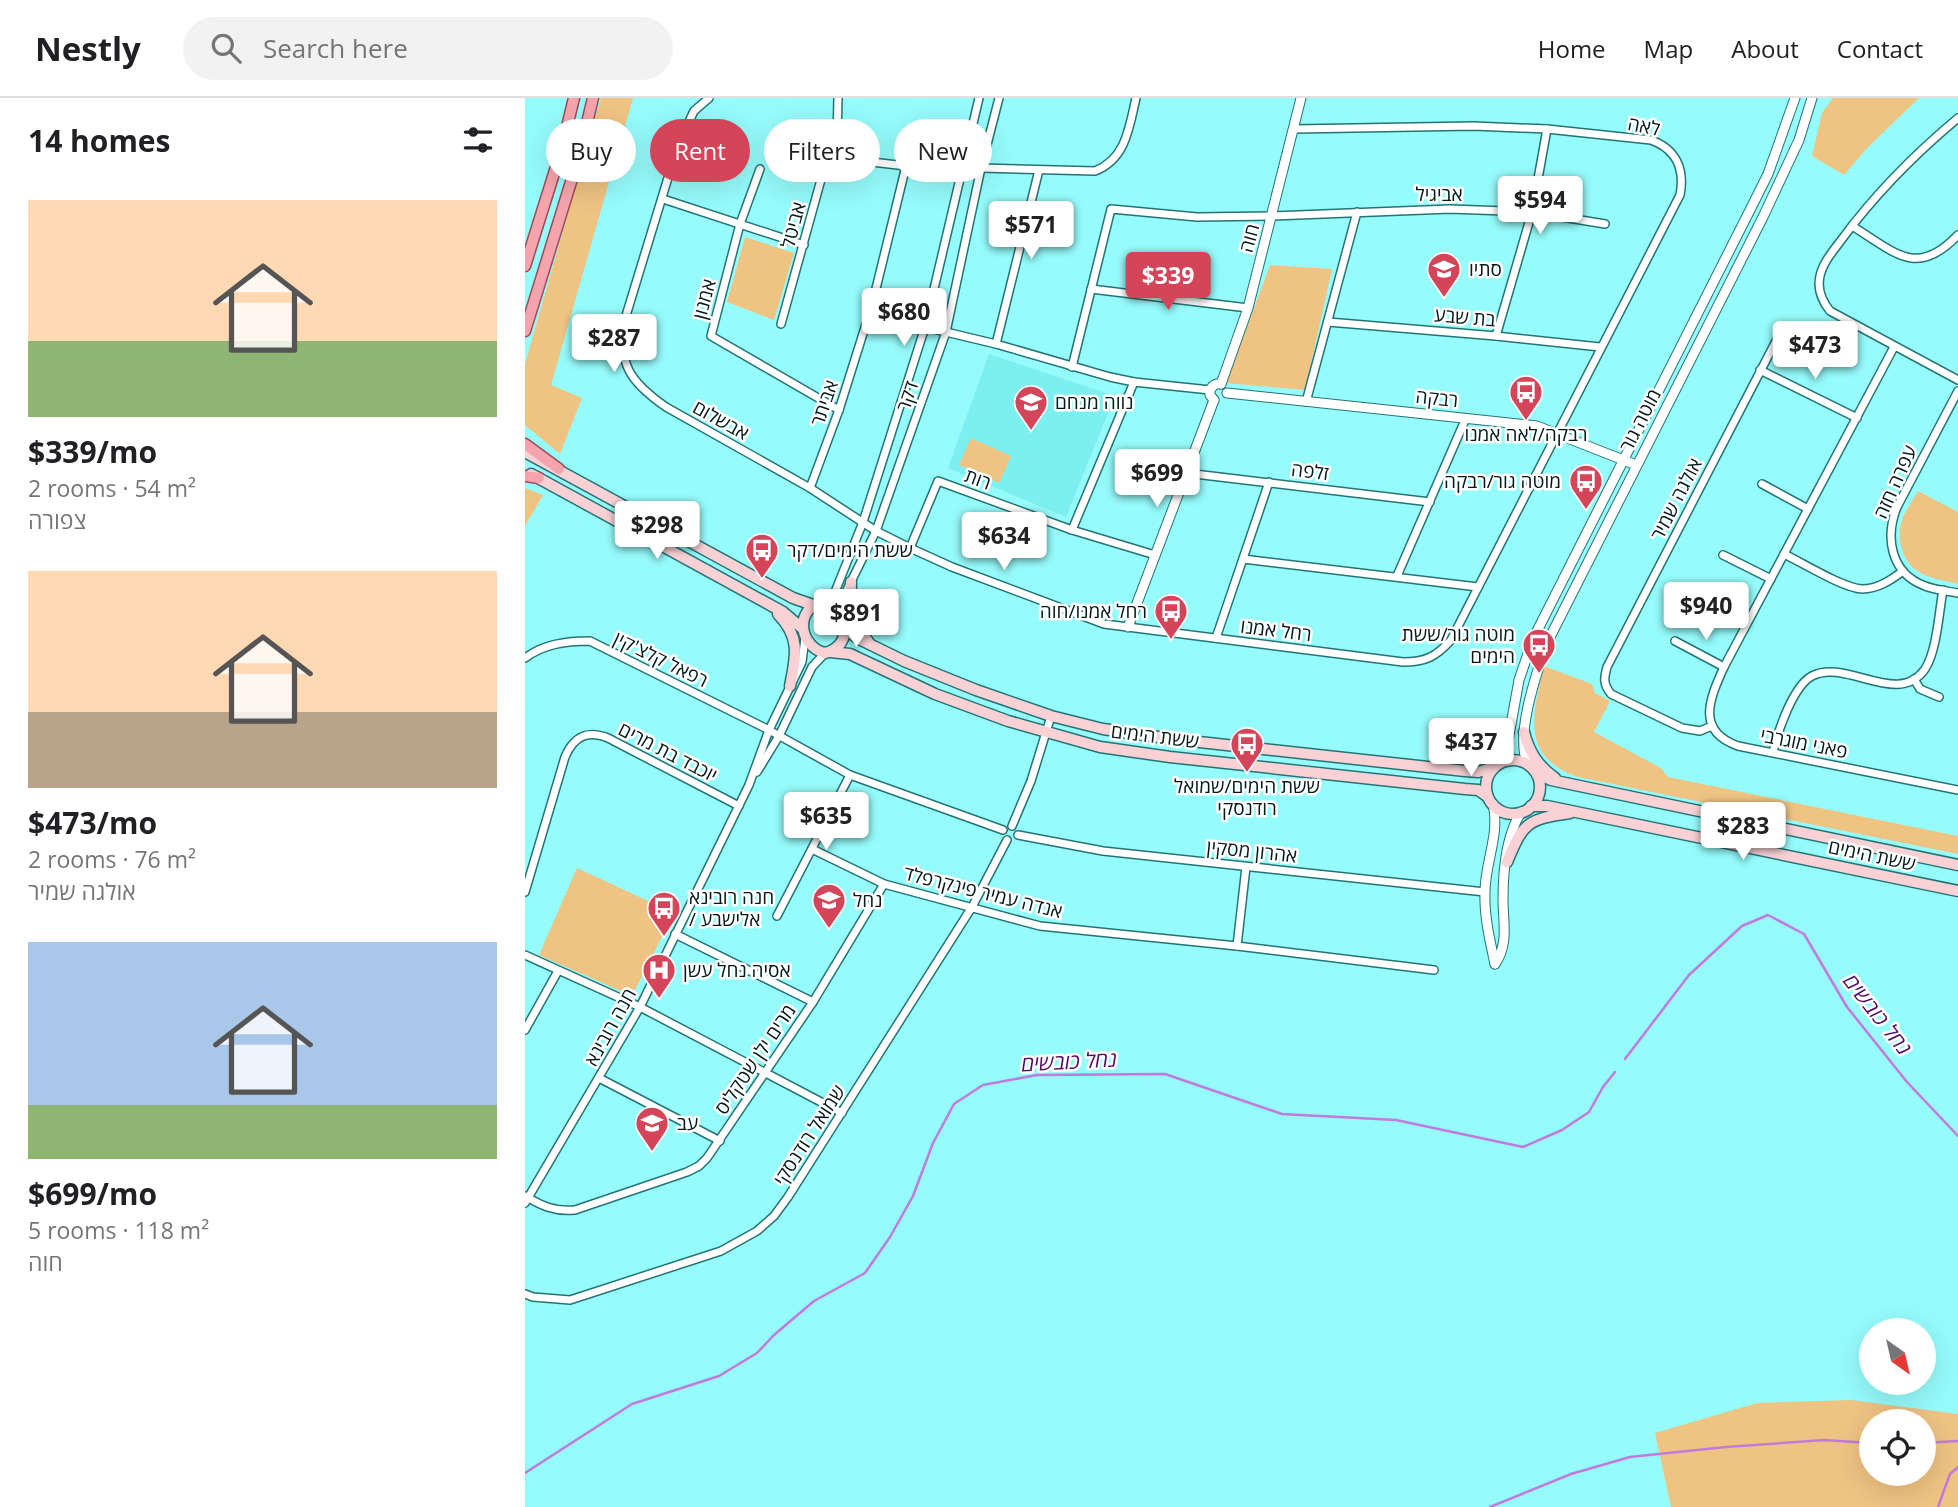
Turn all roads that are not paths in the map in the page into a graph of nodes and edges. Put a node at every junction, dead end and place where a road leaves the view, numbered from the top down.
1 (574, 98) edge
2 (593, 98) edge
3 (709, 98) edge
4 (838, 98) edge
5 (979, 98) edge
6 (999, 98) edge
7 (1136, 98) edge
8 (1301, 98) edge
9 (1795, 98) edge
10 (1812, 98) edge
11 (1958, 118) edge
12 (838, 119) edge
13 (974, 119) edge
14 (992, 125) edge
15 (1294, 129) junction
16 (1548, 129) junction
17 (992, 168) edge
18 (760, 169) dead end
19 (1039, 170) junction
20 (820, 182) edge
21 (902, 182) edge
22 (959, 182) edge
23 (978, 182) edge
24 (663, 199) junction
25 (1357, 212) junction
26 (1532, 212) junction
27 (1273, 216) junction
28 (740, 224) junction
29 (1605, 224) dead end
30 (1852, 226) junction
31 (1958, 235) edge
32 (804, 245) junction
33 (525, 266) edge
34 (1091, 289) junction
35 (1248, 308) junction
36 (1328, 322) junction
37 (781, 324) dead end
38 (925, 327) junction
39 (525, 331) edge
40 (946, 332) junction
41 (1496, 335) junction
42 (1776, 341) dead end
43 (996, 344) junction
44 (1600, 347) junction
45 (1894, 347) junction
46 (1072, 367) junction
47 (1761, 370) junction
48 (1958, 380) edge
49 (1134, 382) junction
50 (1221, 384) junction
51 (1210, 390) junction
52 (1958, 391) edge
53 (1227, 393) junction
54 (1214, 400) junction
55 (1306, 402) junction
56 (839, 410) junction
57 (1466, 418) junction
58 (1857, 418) junction
59 (1557, 434) junction
60 (525, 444) edge
61 (525, 452) edge
62 (1624, 459) junction
63 (1636, 465) junction
64 (559, 470) junction
65 (1186, 473) junction
66 (525, 474) edge
67 (1269, 482) junction
68 (1762, 484) dead end
69 (810, 488) junction
70 (1430, 502) junction
71 (1808, 509) junction
72 (863, 522) junction
73 (1072, 530) junction
74 (876, 531) junction
75 (910, 548) junction
76 (1784, 554) junction
77 (1155, 555) junction
78 (1723, 555) dead end
79 (1243, 559) junction
80 (1903, 571) junction
81 (1397, 576) junction
82 (1771, 579) junction
83 (851, 582) junction
84 (1478, 587) junction
85 (1943, 590) junction
86 (1958, 593) edge
87 (762, 601) junction
88 (818, 604) junction
89 (842, 620) junction
90 (1128, 627) junction
91 (804, 632) junction
92 (1216, 638) junction
93 (1675, 641) dead end
94 (873, 646) junction
95 (827, 652) junction
96 (525, 658) edge
97 (1724, 667) junction
98 (1914, 679) junction
99 (790, 686) junction
100 (1939, 697) dead end
101 (1051, 716) junction
102 (1712, 726) junction
103 (769, 730) junction
104 (1524, 732) junction
105 (1045, 733) junction
106 (779, 736) junction
107 (1773, 752) junction
108 (1528, 764) junction
109 (1498, 765) junction
110 (1537, 774) junction
111 (850, 775) junction
112 (1563, 783) junction
113 (749, 785) junction
114 (1958, 790) edge
115 (1491, 801) junction
116 (739, 806) junction
117 (1526, 809) junction
118 (1578, 812) junction
119 (1012, 825) junction
120 (1003, 830) junction
121 (1018, 835) junction
122 (1007, 840) junction
123 (812, 849) junction
124 (1507, 862) junction
125 (1958, 865) edge
126 (1246, 867) junction
127 (884, 884) junction
128 (1958, 891) edge
129 (525, 892) edge
130 (1485, 892) junction
131 (972, 907) junction
132 (777, 916) dead end
133 (675, 934) junction
134 (1237, 946) junction
135 (525, 955) edge
136 (1434, 970) dead end
137 (558, 971) junction
138 (813, 1002) junction
139 (640, 1007) junction
140 (525, 1030) edge
141 (765, 1074) junction
142 (599, 1079) junction
143 (842, 1113) junction
144 (720, 1141) junction
145 (526, 1199) edge
146 (525, 1294) edge

1 - 33 main road
2 - 39 main road
3 - 24 street, אבשלום
4 - 12 street
5 - 13 street, דקר
6 - 14 street, דקר
7 - 19 street
8 - 15 street, חוה
9 - 62 street, מוטה גור
10 - 63 street, מוטה גור
11 - 30 street
15 - 16 street, לאה
15 - 27 street, חוה
16 - 26 street
16 - 44 street, לאה
17 - 19 street
18 - 28 street, אמנון
19 - 43 street
20 - 32 street, אביטל
21 - 56 street, אביתר
22 - 38 street, דקר
23 - 40 street, דקר
24 - 28 street
24 - 69 street, אבשלום
25 - 26 street, אביגיל
25 - 27 street, אביגיל
25 - 36 street
26 - 29 street, אביגיל
26 - 41 street
27 - 34 street, אביגיל
27 - 35 street, חוה
28 - 32 street
28 - 56 street, אמנון
30 - 31 street
30 - 45 street
32 - 37 street, אביטל
34 - 35 street
34 - 46 street
35 - 50 street, חוה
36 - 41 street, בת שבע
36 - 55 street
38 - 40 street
38 - 72 street, דקר
40 - 43 street
40 - 74 street, דקר
41 - 44 street, בת שבע
42 - 47 street, אולגה שמיר
43 - 46 street
44 - 59 street, לאה
45 - 48 street
45 - 58 street
46 - 49 street
47 - 58 street
47 - 102 street, אולגה שמיר
49 - 51 street
49 - 73 street
50 - 51 street
50 - 53 street
51 - 54 street
52 - 80 street, עפרה חזה
53 - 54 street
53 - 55 street, רבקה
54 - 65 street
55 - 57 street, רבקה
56 - 69 street, אביתר
57 - 59 street, רבקה
57 - 70 street
58 - 71 street
59 - 62 street, רבקה
59 - 84 street, רחל אמנו
60 - 64 main road
61 - 64 main road
62 - 63 street, רבקה
62 - 109 street, מוטה גור
63 - 104 street, מוטה גור
64 - 88 main road
65 - 67 street, זלפה
65 - 77 street
66 - 87 main road
67 - 70 street, זלפה
67 - 79 street
68 - 71 street
69 - 72 street, אבשלום
70 - 81 street
71 - 76 street
72 - 74 street, אבשלום
72 - 88 street, דקר
73 - 75 street, רות
73 - 77 street, רות
74 - 75 street, רחל אמנו
74 - 83 street, דקר
75 - 90 street, רחל אמנו
76 - 80 street
76 - 82 street
77 - 90 street
78 - 82 street
79 - 81 street
79 - 92 street
80 - 85 street
81 - 84 street
82 - 97 street
83 - 89 street, דקר
83 - 94 main road
84 - 92 street, רחל אמנו
85 - 86 street
85 - 98 street
87 - 91 main road
87 - 99 main road
88 - 89 main road
88 - 91 main road
89 - 94 main road, ששת הימים
89 - 95 main road
90 - 92 street, רחל אמנו
91 - 95 main road
91 - 99 street, חנה רובינא
93 - 97 street
94 - 101 main road, ששת הימים
95 - 105 main road, ששת הימים
95 - 106 street, חנה רובינא
96 - 103 street, רפאל קלצ'קין
97 - 102 street
98 - 100 street
98 - 107 street
99 - 103 street, חנה רובינא
101 - 105 street
101 - 109 main road, ששת הימים
102 - 107 street, פאני מוגרבי
103 - 106 street, רפאל קלצ'קין
103 - 113 street, חנה רובינא
104 - 108 street, מוטה גור
104 - 112 main road
105 - 115 main road, ששת הימים
105 - 119 street
106 - 111 street
106 - 113 street, חנה רובינא
107 - 114 street, פאני מוגרבי
108 - 109 main road
108 - 110 main road
109 - 115 main road
110 - 112 main road, ששת הימים
110 - 117 main road
111 - 120 street
111 - 123 street
112 - 125 main road, ששת הימים
113 - 116 street, חנה רובינא
115 - 117 main road
115 - 130 street
116 - 129 street, יוכבד בת מרים
116 - 133 street, חנה רובינא
117 - 118 main road, ששת הימים
117 - 124 street
118 - 124 main road
118 - 128 main road, ששת הימים
119 - 120 street
119 - 121 street
120 - 122 street
121 - 122 street
121 - 126 street, אהרון מסקין
122 - 131 street, שמואל רודנסקי
123 - 127 street, אנדה עמיר פינקרפלד
123 - 132 street
124 - 130 street
126 - 130 street, אהרון מסקין
126 - 134 street
127 - 131 street, אנדה עמיר פינקרפלד
127 - 138 street, מרים ילן שטקליס
131 - 134 street, אנדה עמיר פינקרפלד
131 - 143 street, שמואל רודנסקי
133 - 138 street
133 - 139 street, חנה רובינא
134 - 136 street, אנדה עמיר פינקרפלד
135 - 137 street
137 - 139 street
137 - 140 street
138 - 141 street, מרים ילן שטקליס
139 - 141 street
139 - 142 street, חנה רובינא
141 - 143 street
141 - 144 street, מרים ילן שטקליס
142 - 144 street
142 - 145 street, חנה רובינא
143 - 146 street, שמואל רודנסקי
144 - 145 street, מרים ילן שטקליס

